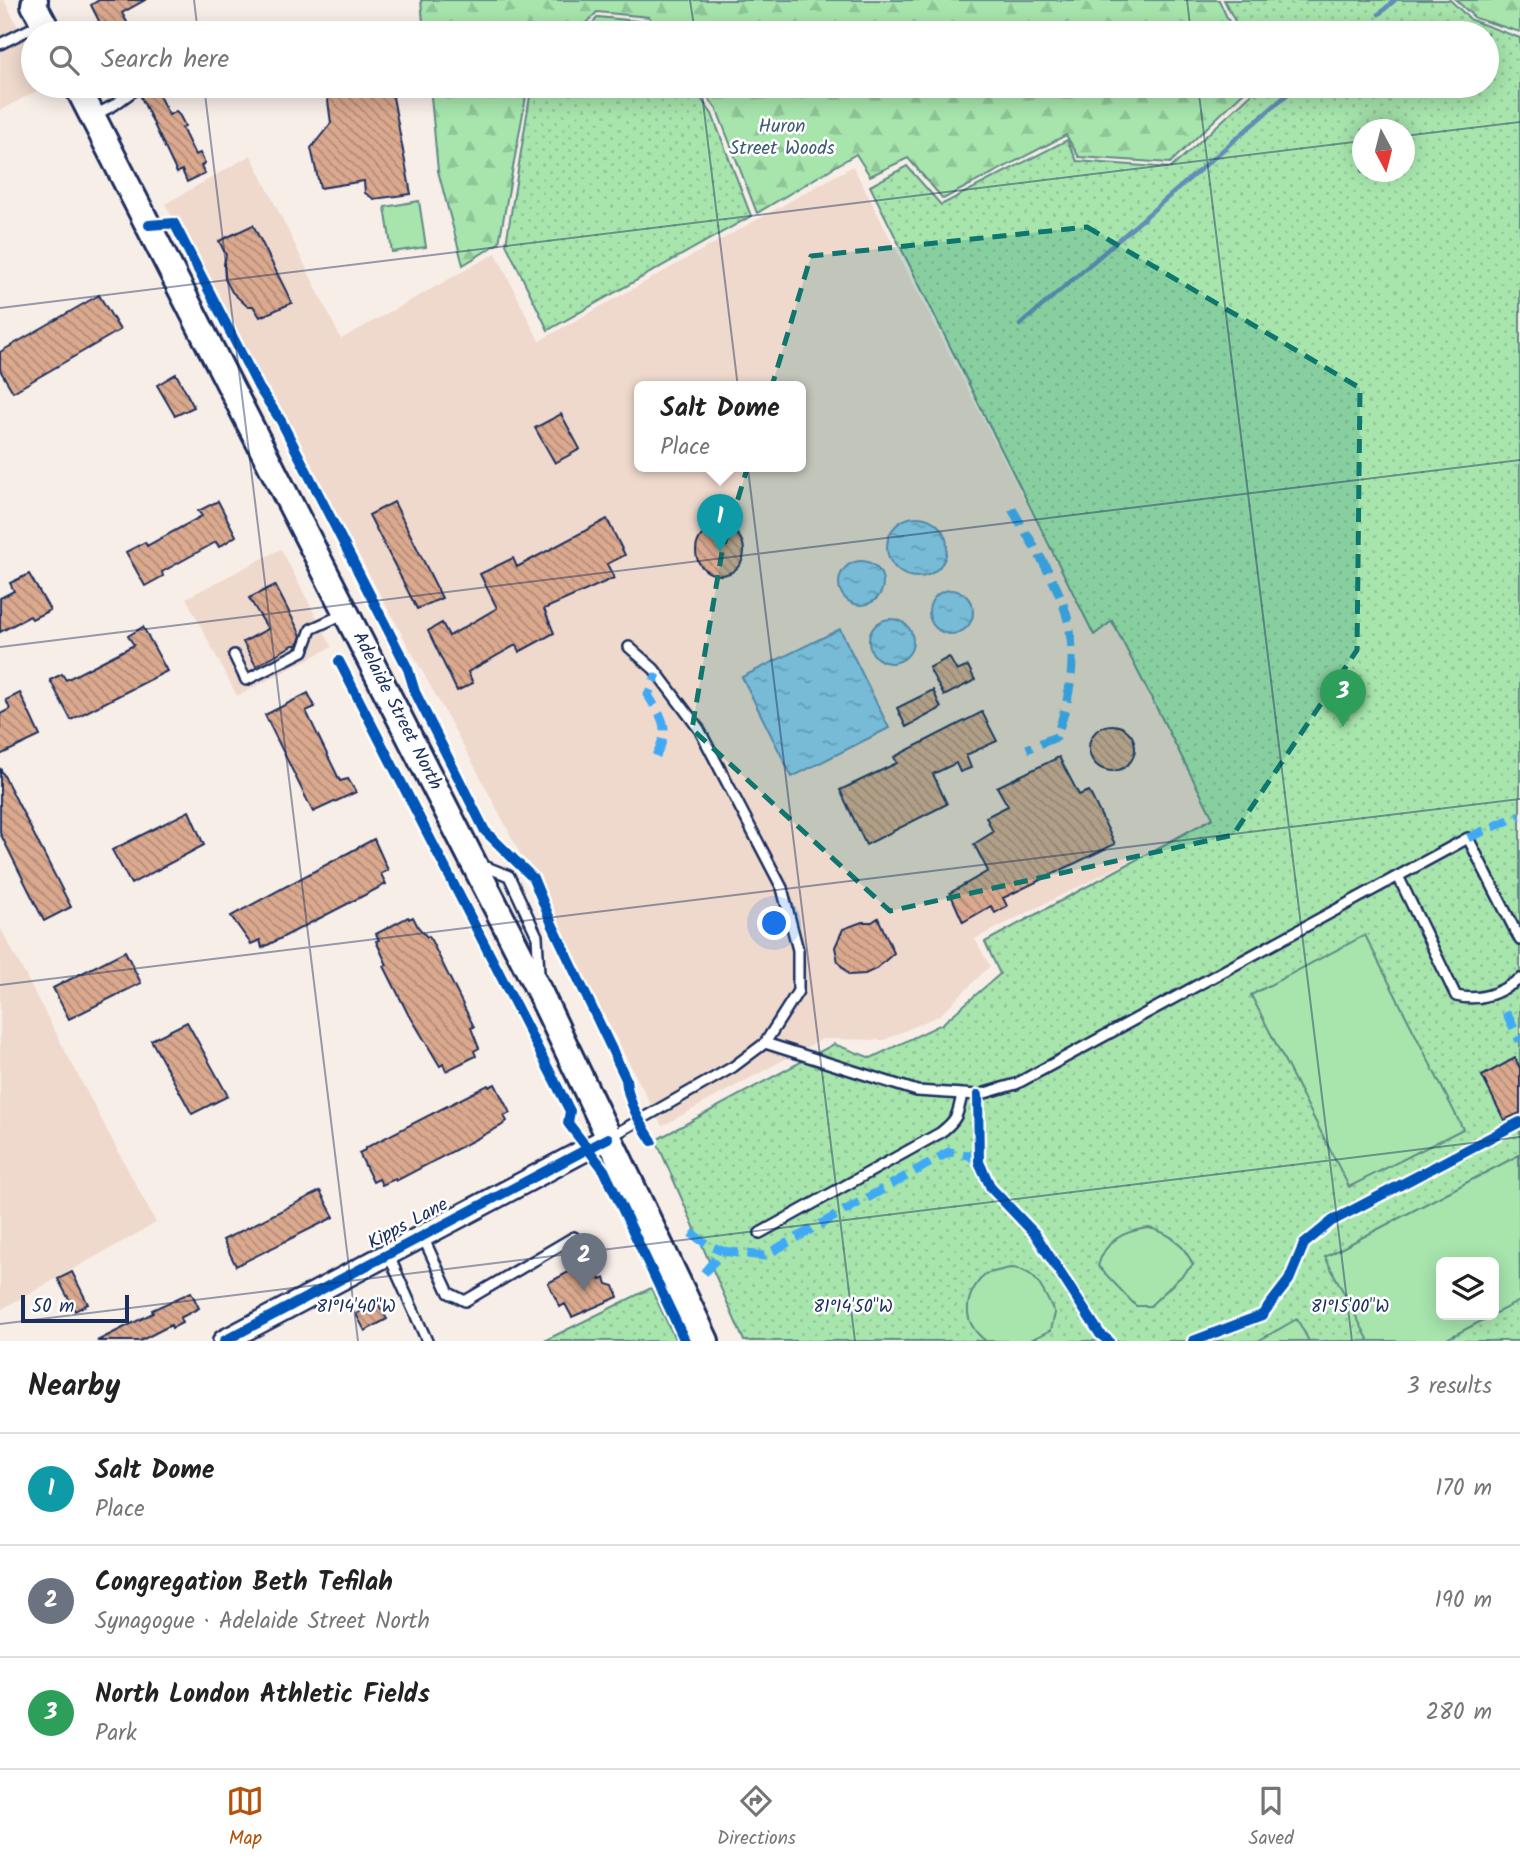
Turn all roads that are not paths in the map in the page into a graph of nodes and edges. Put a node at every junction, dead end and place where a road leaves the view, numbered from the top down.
1 (21, 25) edge
2 (0, 44) edge
3 (84, 98) edge
4 (123, 98) edge
5 (93, 116) junction
6 (347, 613) junction
7 (629, 647) dead end
8 (234, 655) dead end
9 (1398, 876) junction
10 (1520, 940) edge
11 (1520, 979) edge
12 (765, 1043) junction
13 (962, 1094) junction
14 (608, 1138) junction
15 (760, 1233) dead end
16 (423, 1236) junction
17 (574, 1237) dead end
18 (388, 1254) junction
19 (224, 1341) edge
20 (427, 1341) edge
21 (706, 1341) edge

1 - 2 lane
3 - 5 main road, Adelaide Street North
4 - 5 lane
5 - 6 main road, Adelaide Street North
6 - 8 lane
6 - 14 main road, Adelaide Street North
7 - 12 lane
9 - 10 lane
9 - 11 lane
9 - 13 lane
12 - 13 lane
12 - 14 lane
13 - 15 lane
14 - 16 street, Kipps Lane
14 - 21 main road, Adelaide Street North
16 - 17 lane
16 - 18 street, Kipps Lane
18 - 19 street, Kipps Lane
18 - 20 lane

